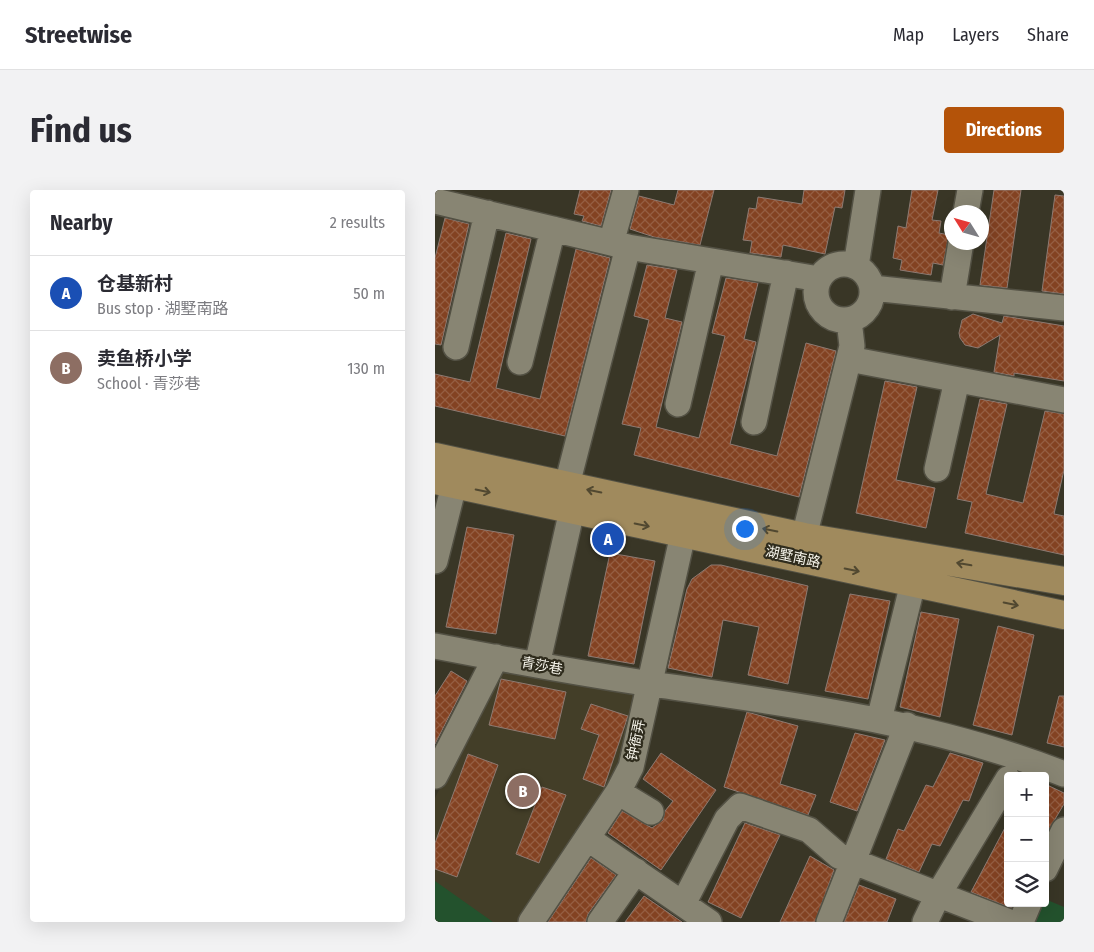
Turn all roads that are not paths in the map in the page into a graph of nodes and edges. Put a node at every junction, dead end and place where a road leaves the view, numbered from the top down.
1 (626, 190) edge
2 (868, 190) edge
3 (970, 190) edge
4 (435, 201) edge
5 (967, 205) edge
6 (487, 213) junction
7 (553, 229) junction
8 (619, 245) junction
9 (960, 250) edge
10 (711, 261) junction
11 (856, 266) junction
12 (786, 274) junction
13 (819, 279) junction
14 (872, 288) junction
15 (952, 297) junction
16 (1064, 308) edge
17 (849, 320) junction
18 (456, 347) dead end
19 (849, 359) junction
20 (520, 362) dead end
21 (957, 380) junction
22 (1064, 400) edge
23 (678, 404) dead end
24 (753, 422) dead end
25 (435, 457) edge
26 (937, 469) dead end
27 (445, 482) edge
28 (570, 498) junction
29 (683, 534) junction
30 (804, 537) junction
31 (435, 561) edge
32 (1064, 581) edge
33 (913, 583) junction
34 (1064, 615) edge
35 (435, 646) edge
36 (496, 658) junction
37 (537, 665) junction
38 (649, 683) junction
39 (879, 720) junction
40 (907, 725) junction
41 (1013, 770) edge
42 (1064, 774) edge
43 (435, 776) edge
44 (618, 792) junction
45 (651, 812) dead end
46 (587, 838) junction
47 (1061, 841) edge
48 (854, 862) junction
49 (1049, 862) edge
50 (636, 872) junction
51 (939, 895) junction
52 (1027, 907) edge
53 (699, 917) edge
54 (531, 922) edge
55 (600, 922) edge
56 (829, 922) edge
57 (925, 922) edge
58 (1009, 922) edge
59 (1021, 922) edge

1 - 8 street
2 - 11 street
3 - 5 street
4 - 6 street
6 - 7 street
6 - 18 street
7 - 8 street
7 - 20 street
8 - 10 street
8 - 28 street
9 - 15 street
10 - 12 street
10 - 23 street
11 - 13 street
11 - 14 street
12 - 13 street
12 - 24 street
13 - 17 street
14 - 15 street
14 - 17 street
15 - 16 street
17 - 19 street
19 - 21 street
19 - 30 street
21 - 22 street
21 - 26 street
25 - 28 main road, 湖墅南路
27 -> 28 main road, 湖墅南路
27 - 31 street
28 -> 29 main road, 湖墅南路
30 -> 28 main road, 湖墅南路
28 - 37 street
29 -> 33 main road, 湖墅南路
29 - 38 street, 钟衙弄
32 -> 30 main road, 湖墅南路
33 -> 34 main road, 湖墅南路
33 - 39 street
35 - 36 street, 青莎巷
36 - 37 street, 青莎巷
36 - 43 street
37 - 38 street, 青莎巷
38 - 39 street, 青莎巷
38 - 44 street, 钟衙弄
39 - 40 street, 青莎巷
40 - 41 street, 青莎巷
40 - 48 street
41 - 42 street, 青莎巷
41 - 51 street
44 - 45 street
44 - 46 street, 钟衙弄
46 - 50 street
46 - 54 street, 钟衙弄
47 - 49 street
48 - 51 street
48 - 53 street
48 - 56 street
50 - 53 street
50 - 55 street
51 - 57 street
51 - 58 street
52 - 59 street

